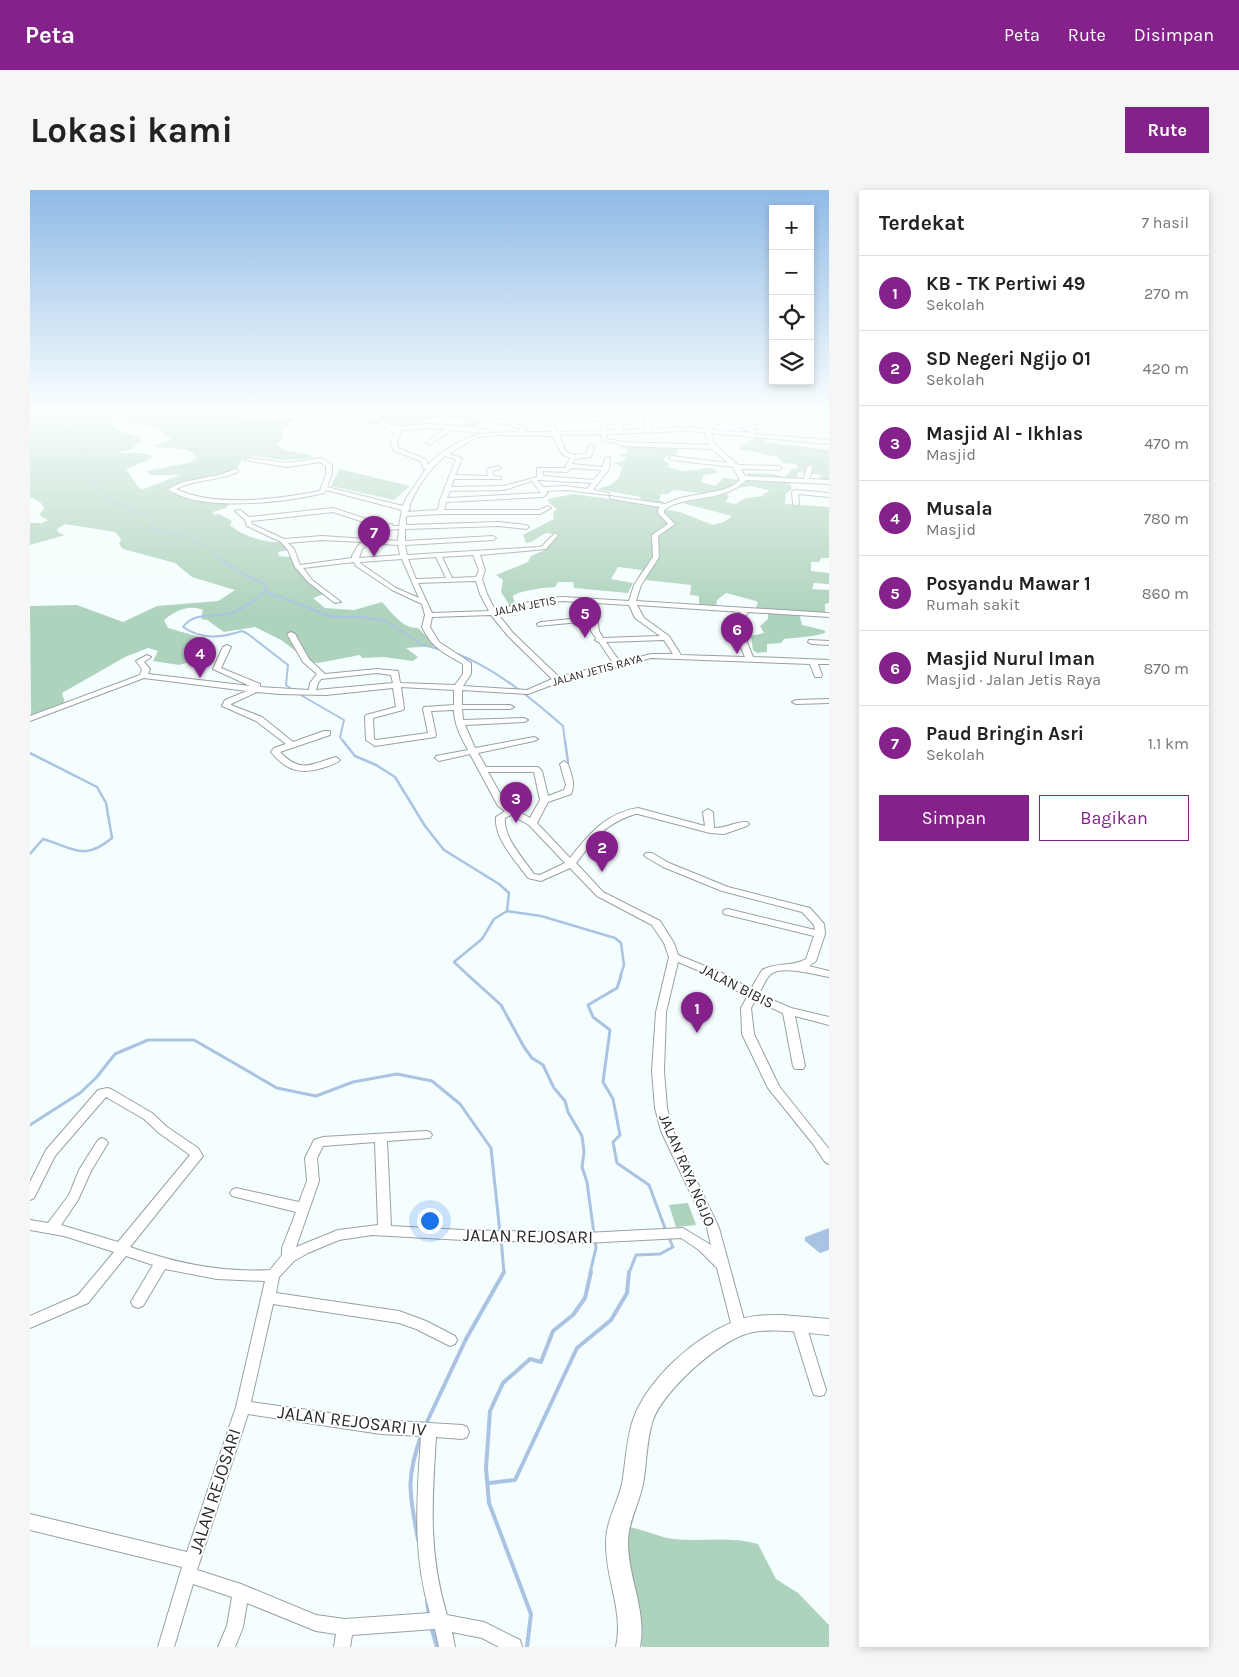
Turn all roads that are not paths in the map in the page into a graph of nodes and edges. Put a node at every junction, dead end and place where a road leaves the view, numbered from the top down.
1 (223, 477) edge
2 (327, 477) edge
3 (423, 477) edge
4 (452, 477) joint
5 (491, 477) joint
6 (600, 477) edge
7 (807, 477) edge
8 (499, 478) dead end
9 (743, 478) joint
10 (537, 479) junction
11 (806, 481) junction
12 (596, 482) junction
13 (829, 482) edge
14 (508, 487) junction
15 (323, 490) junction
16 (447, 490) junction
17 (589, 490) junction
18 (461, 491) dead end
19 (543, 491) junction
20 (829, 494) edge
21 (529, 497) junction
22 (443, 500) junction
23 (253, 501) junction
24 (829, 501) edge
25 (665, 506) junction
26 (548, 508) dead end
27 (328, 510) junction
28 (238, 511) dead end
29 (441, 512) junction
30 (405, 513) junction
31 (262, 516) junction
32 (248, 519) junction
33 (526, 527) dead end
34 (387, 528) junction
35 (402, 529) junction
36 (555, 535) dead end
37 (493, 538) dead end
38 (283, 541) junction
39 (367, 542) junction
40 (402, 543) junction
41 (476, 553) junction
42 (438, 555) junction
43 (404, 557) junction
44 (355, 560) junction
45 (298, 567) junction
46 (479, 579) junction
47 (450, 580) junction
48 (414, 581) junction
49 (591, 600) junction
50 (337, 602) dead end
51 (425, 602) junction
52 (633, 603) junction
53 (746, 610) junction
54 (493, 613) junction
55 (429, 615) junction
56 (829, 615) edge
57 (593, 619) junction
58 (541, 624) dead end
59 (291, 634) dead end
60 (666, 638) junction
61 (599, 640) junction
62 (812, 642) dead end
63 (829, 643) edge
64 (227, 647) dead end
65 (677, 655) junction
66 (147, 657) dead end
67 (750, 659) junction
68 (813, 662) junction
69 (829, 662) edge
70 (617, 663) junction
71 (220, 671) junction
72 (818, 674) dead end
73 (143, 676) junction
74 (320, 677) junction
75 (557, 680) junction
76 (203, 682) junction
77 (397, 685) junction
78 (458, 687) junction
79 (255, 690) junction
80 (312, 693) junction
81 (829, 701) edge
82 (796, 702) dead end
83 (458, 707) junction
84 (510, 707) dead end
85 (30, 719) edge
86 (524, 720) dead end
87 (460, 723) junction
88 (327, 733) dead end
89 (534, 739) dead end
90 (292, 745) junction
91 (472, 752) junction
92 (439, 758) dead end
93 (336, 760) dead end
94 (564, 764) dead end
95 (484, 770) junction
96 (544, 800) junction
97 (510, 812) junction
98 (708, 812) dead end
99 (532, 823) junction
100 (744, 824) dead end
101 (710, 830) junction
102 (649, 854) dead end
103 (571, 864) junction
104 (728, 912) dead end
105 (820, 934) junction
106 (674, 957) junction
107 (797, 968) junction
108 (829, 974) edge
109 (753, 996) junction
110 (788, 1011) junction
111 (829, 1021) edge
112 (799, 1066) dead end
113 (426, 1135) dead end
114 (381, 1142) junction
115 (102, 1143) dead end
116 (829, 1159) edge
117 (236, 1193) dead end
118 (30, 1195) edge
119 (302, 1208) junction
120 (30, 1225) edge
121 (52, 1227) junction
122 (385, 1230) junction
123 (122, 1249) junction
124 (289, 1257) junction
125 (162, 1264) junction
126 (724, 1267) junction
127 (273, 1275) junction
128 (267, 1297) junction
129 (138, 1302) dead end
130 (30, 1322) edge
131 (799, 1325) junction
132 (829, 1327) edge
133 (739, 1328) junction
134 (450, 1340) dead end
135 (819, 1390) dead end
136 (243, 1407) junction
137 (424, 1430) junction
138 (462, 1432) dead end
139 (30, 1522) edge
140 (190, 1568) junction
141 (241, 1592) junction
142 (433, 1621) junction
143 (345, 1626) junction
144 (514, 1646) edge
145 (166, 1647) edge
146 (226, 1647) edge
147 (342, 1647) edge
148 (447, 1647) edge
149 (628, 1647) edge

1 - 23 street
2 - 15 street
3 - 30 street
4 - 5 street
4 - 16 street
5 - 8 street
6 - 12 street
7 - 11 street
9 - 11 street
9 - 25 street
10 - 12 street
10 - 14 street
10 - 19 street
11 - 13 street
12 - 17 street
14 - 16 street
14 - 21 street
15 - 23 street
15 - 27 street
15 - 30 street
16 - 18 street
16 - 22 street
17 - 19 street
17 - 25 street
19 - 21 street
20 - 24 street
21 - 22 street
22 - 29 street
23 - 31 street
25 - 52 street
26 - 29 street
27 - 31 street
27 - 34 street
28 - 32 street
29 - 30 street
30 - 34 street
30 - 35 street
31 - 32 street
32 - 38 street
33 - 35 street
34 - 35 street
34 - 39 street
35 - 40 street
36 - 41 street
37 - 40 street
38 - 39 street
38 - 45 street
39 - 40 street
39 - 44 street
40 - 43 street
41 - 42 street
41 - 46 street
42 - 43 street
42 - 47 street
43 - 44 street
43 - 48 street
44 - 45 street
44 - 51 street
45 - 50 street
46 - 47 street
46 - 54 street
47 - 48 street
48 - 51 street
49 - 52 street, JALAN JETIS
49 - 54 street, JALAN JETIS
49 - 57 street
51 - 55 street
52 - 53 street, JALAN JETIS
52 - 60 street
53 - 56 street, JALAN JETIS
53 - 67 street
54 - 55 street, JALAN JETIS
54 - 75 street
55 - 78 street
57 - 58 street
57 - 61 street
59 - 74 street
60 - 61 street
60 - 65 street
61 - 70 street
62 - 63 street
64 - 71 street
65 - 67 street, JALAN JETIS RAYA
65 - 70 street, JALAN JETIS RAYA
66 - 73 street
67 - 68 street, JALAN JETIS RAYA
68 - 69 street, JALAN JETIS RAYA
68 - 72 street
70 - 75 street, JALAN JETIS RAYA
71 - 76 street
71 - 79 street
73 - 76 street, JALAN JETIS RAYA
73 - 85 street
74 - 77 street
74 - 80 street
75 - 78 street, JALAN JETIS RAYA
76 - 79 street, JALAN JETIS RAYA
77 - 78 street, JALAN JETIS RAYA
77 - 80 street, JALAN JETIS RAYA
77 - 83 street
78 - 83 street
79 - 80 street, JALAN JETIS RAYA
79 - 90 street
81 - 82 street
83 - 84 street
83 - 87 street
86 - 87 street
87 - 91 street
88 - 90 street
89 - 91 street
90 - 93 street
91 - 92 street
91 - 95 street
94 - 96 street
95 - 96 street
95 - 97 street
96 - 99 street
97 - 99 street
97 - 103 street
98 - 101 street
99 - 103 street
100 - 101 street
101 - 103 street
102 - 105 street
103 - 106 street
104 - 105 street
105 - 107 street
106 - 109 street, JALAN BIBIS
106 - 126 street, JALAN RAYA NGIJO
107 - 108 street
107 - 109 street
109 - 110 street, JALAN BIBIS
109 - 116 street
110 - 111 street, JALAN BIBIS
110 - 112 street
113 - 114 street
114 - 119 street
114 - 122 street
115 - 121 street
117 - 119 street
118 - 123 street
119 - 124 street
120 - 121 street
121 - 123 street
122 - 124 street, JALAN REJOSARI
122 - 126 street, JALAN REJOSARI
123 - 125 street
123 - 130 street
124 - 127 street, JALAN REJOSARI
125 - 127 street
125 - 129 street
126 - 133 street, JALAN RAYA NGIJO
127 - 128 street, JALAN REJOSARI
128 - 134 street
128 - 136 street, JALAN REJOSARI
131 - 132 main road
131 - 133 main road
131 - 135 street
133 - 149 main road
136 - 137 street, JALAN REJOSARI IV
136 - 140 street, JALAN REJOSARI
137 - 138 street, JALAN REJOSARI IV
137 - 142 street
139 - 140 street
140 - 141 street
140 - 145 street, JALAN REJOSARI
141 - 143 street
141 - 146 street
142 - 143 street
142 - 144 street
142 - 148 street
143 - 147 street

